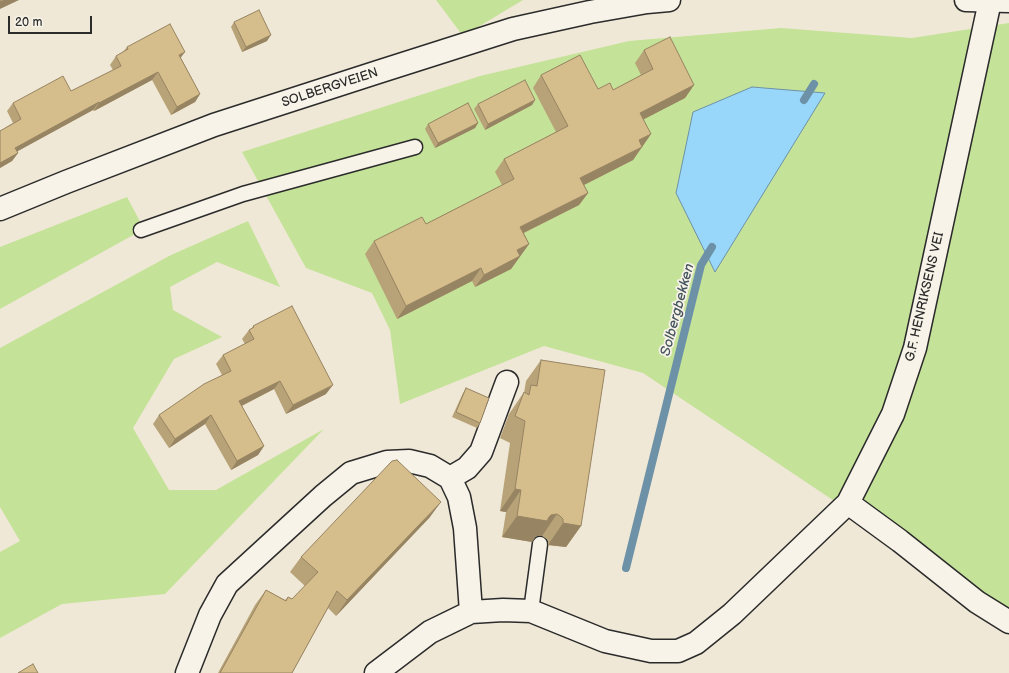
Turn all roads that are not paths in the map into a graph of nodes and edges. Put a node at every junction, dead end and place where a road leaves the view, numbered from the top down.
1 (669, 0) edge
2 (966, 0) edge
3 (1000, 1) edge
4 (415, 147) dead end
5 (0, 209) edge
6 (141, 230) dead end
7 (507, 382) dead end
8 (450, 478) junction
9 (848, 503) junction
10 (540, 544) edge
11 (531, 611) junction
12 (471, 612) junction
13 (1009, 622) edge
14 (187, 673) edge
15 (376, 673) edge

1 - 5 street, SOLBERGVEIEN
2 - 3 street
3 - 9 street, G.F. HENRIKSENS VEI
4 - 6 lane
7 - 8 street
8 - 12 street
8 - 14 street
9 - 11 street
9 - 13 street
10 - 11 lane
11 - 12 street
12 - 15 street

